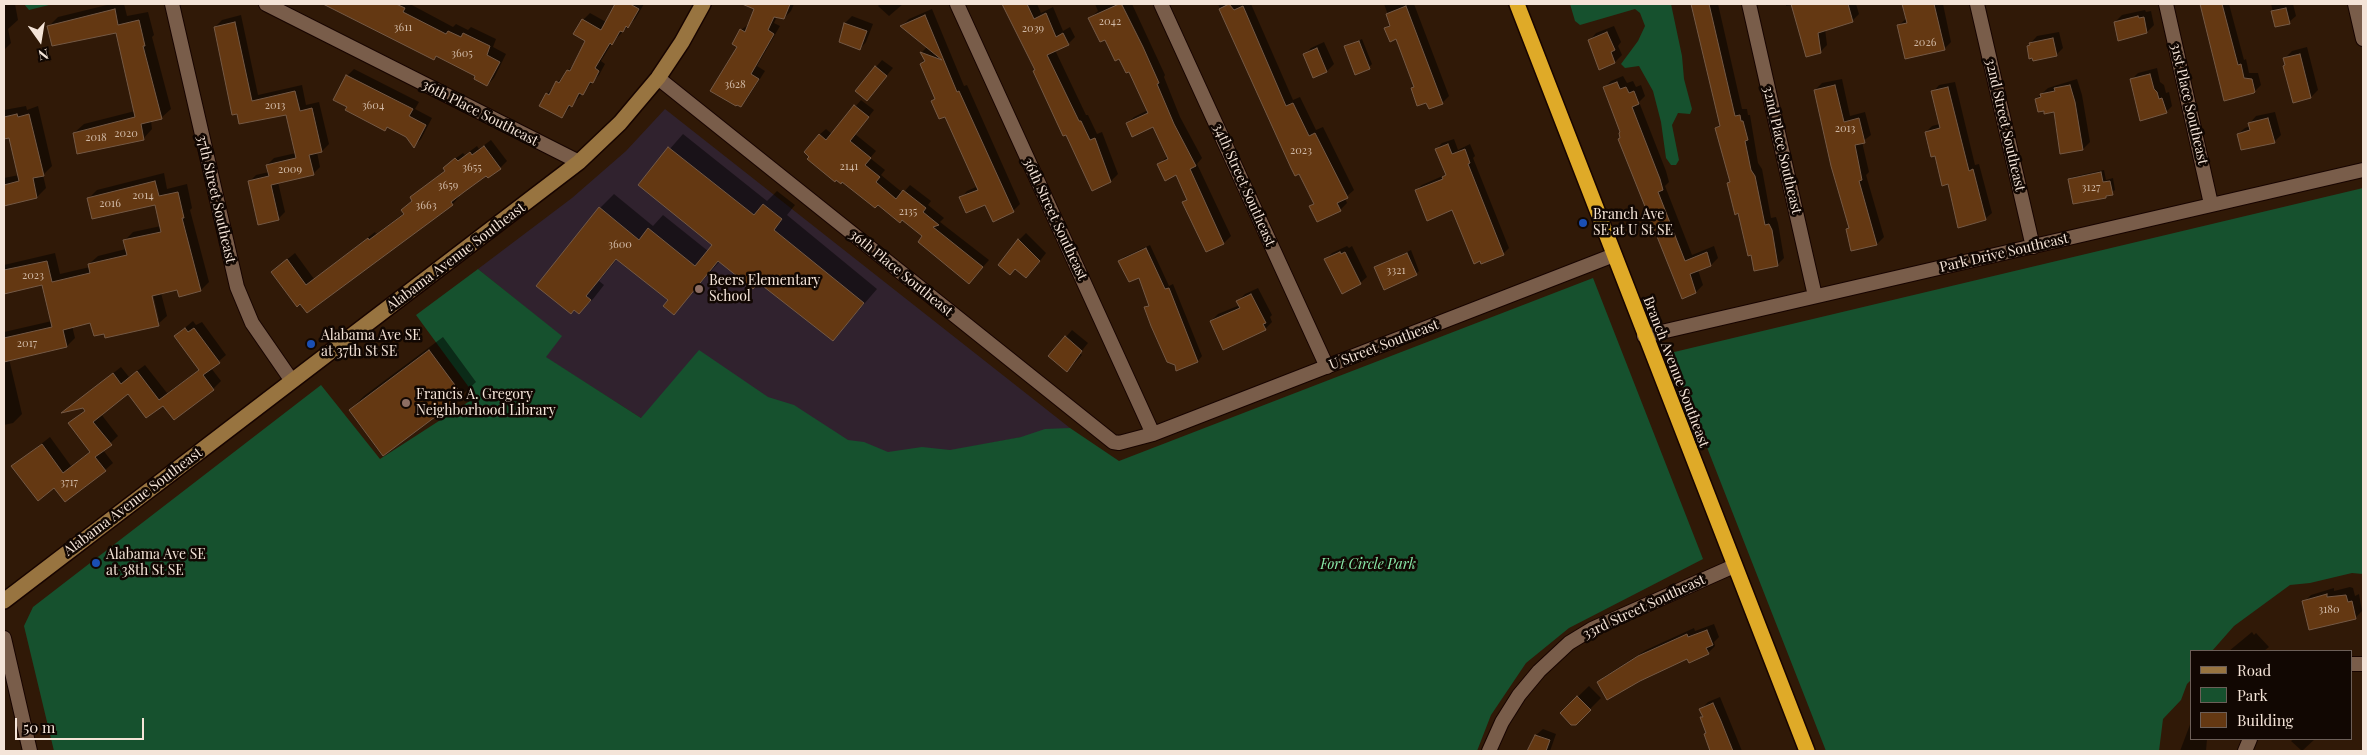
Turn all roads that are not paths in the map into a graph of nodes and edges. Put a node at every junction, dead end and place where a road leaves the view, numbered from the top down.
1 (266, 4) edge
2 (702, 4) edge
3 (957, 4) edge
4 (1161, 4) edge
5 (1517, 4) edge
6 (1749, 4) edge
7 (1977, 4) edge
8 (2166, 4) edge
9 (2355, 4) edge
10 (176, 5) edge
11 (2363, 39) edge
12 (658, 78) junction
13 (579, 162) junction
14 (2363, 170) edge
15 (2211, 204) junction
16 (2032, 246) junction
17 (1614, 255) junction
18 (1816, 296) junction
19 (1644, 336) junction
20 (1327, 367) junction
21 (292, 382) junction
22 (1153, 434) junction
23 (1734, 566) junction
24 (4, 601) edge
25 (4, 638) edge
26 (30, 751) edge
27 (1489, 751) edge
28 (1807, 751) edge

1 - 13 street, 36th Place Southeast
2 - 12 main road, Alabama Avenue Southeast
3 - 22 street, 36th Street Southeast
4 - 20 street, 34th Street Southeast
5 - 17 highway, Branch Avenue Southeast
6 - 18 street, 32nd Place Southeast
7 - 16 street, 32nd Street Southeast
8 - 15 street, 31st Place Southeast
9 - 11 street
10 - 21 street, 37th Street Southeast
12 - 13 main road, Alabama Avenue Southeast
12 - 22 street, 36th Place Southeast
13 - 21 main road, Alabama Avenue Southeast
14 - 15 street, Park Drive Southeast
15 - 16 street, Park Drive Southeast
16 - 18 street, Park Drive Southeast
17 - 19 highway, Branch Avenue Southeast
17 - 20 street, U Street Southeast
18 - 19 street, Park Drive Southeast
19 - 23 highway, Branch Avenue Southeast
20 - 22 street, U Street Southeast
21 - 24 main road, Alabama Avenue Southeast
23 - 27 street, 33rd Street Southeast
23 - 28 highway, Branch Avenue Southeast
25 - 26 street

